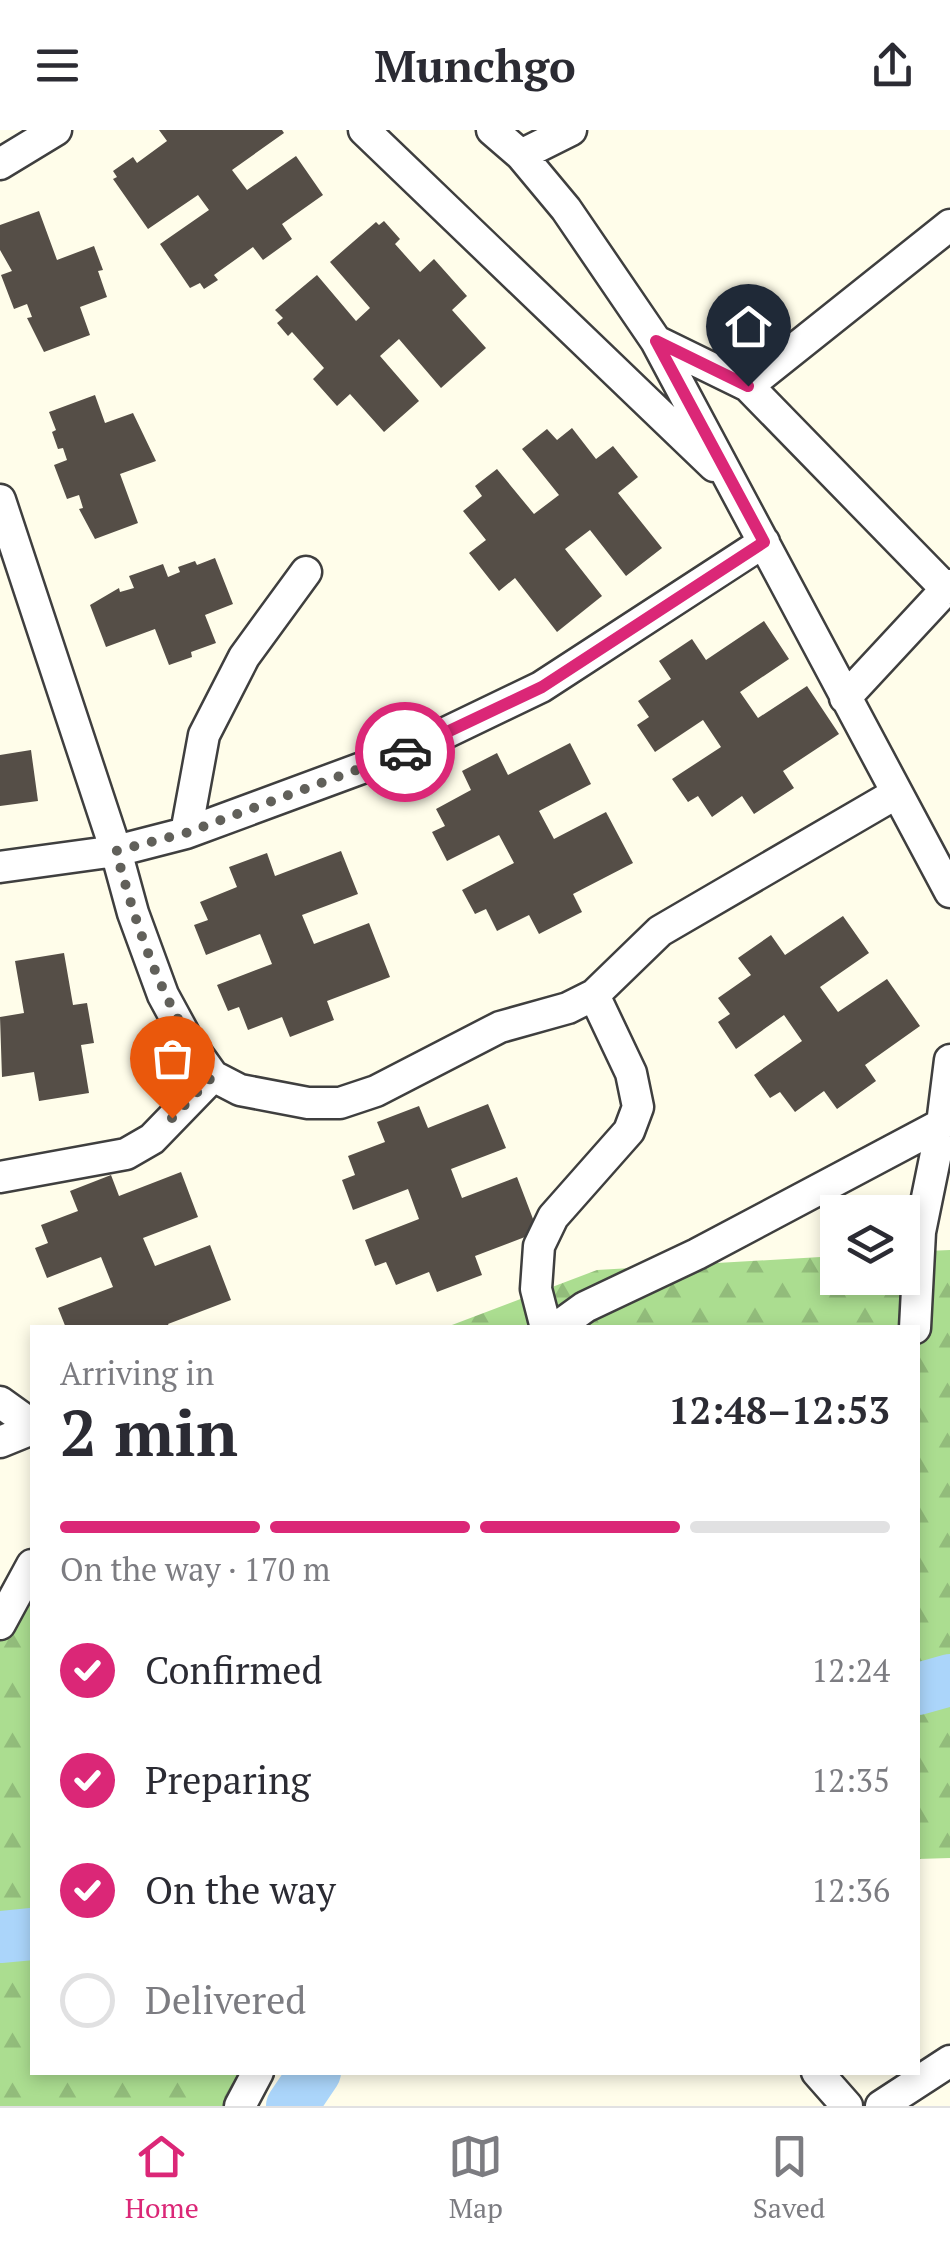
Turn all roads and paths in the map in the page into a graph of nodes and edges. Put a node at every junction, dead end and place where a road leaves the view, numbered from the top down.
1 (56, 130) edge
2 (364, 130) edge
3 (492, 130) edge
4 (571, 130) edge
5 (521, 155) junction
6 (0, 164) edge
7 (950, 225) edge
8 (656, 341) junction
9 (748, 386) junction
10 (734, 486) junction
11 (0, 500) edge
12 (764, 542) junction
13 (306, 572) dead end
14 (948, 587) edge
15 (845, 698) junction
16 (897, 793) junction
17 (186, 833) junction
18 (116, 851) junction
19 (0, 867) edge
20 (950, 892) edge
21 (594, 995) junction
22 (950, 1060) edge
23 (213, 1076) junction
24 (942, 1124) junction
25 (0, 1177) edge
26 (545, 1325) edge
27 (560, 1325) edge
28 (914, 1325) edge
29 (0, 1402) edge
30 (30, 1425) edge
31 (30, 1428) edge
32 (0, 1442) edge
33 (30, 1569) edge
34 (0, 1624) edge
35 (950, 2061) edge
36 (256, 2075) edge
37 (821, 2075) edge
38 (240, 2106) edge
39 (847, 2106) edge
40 (881, 2106) edge

1 - 6 street
2 - 10 street
3 - 5 street
4 - 5 street
5 - 8 street
7 - 9 street
8 - 9 street
8 - 10 street
9 - 14 street
10 - 12 street
11 - 18 street
12 - 15 street
12 - 17 street
13 - 17 street
14 - 15 street
15 - 16 street
16 - 20 street
16 - 21 street
17 - 18 street
18 - 19 street
18 - 23 street
21 - 23 street
21 - 26 street
22 - 24 street
23 - 25 street
24 - 27 street
24 - 28 street
29 - 30 street
31 - 32 street
33 - 34 street
35 - 40 street
36 - 38 street
37 - 39 street

